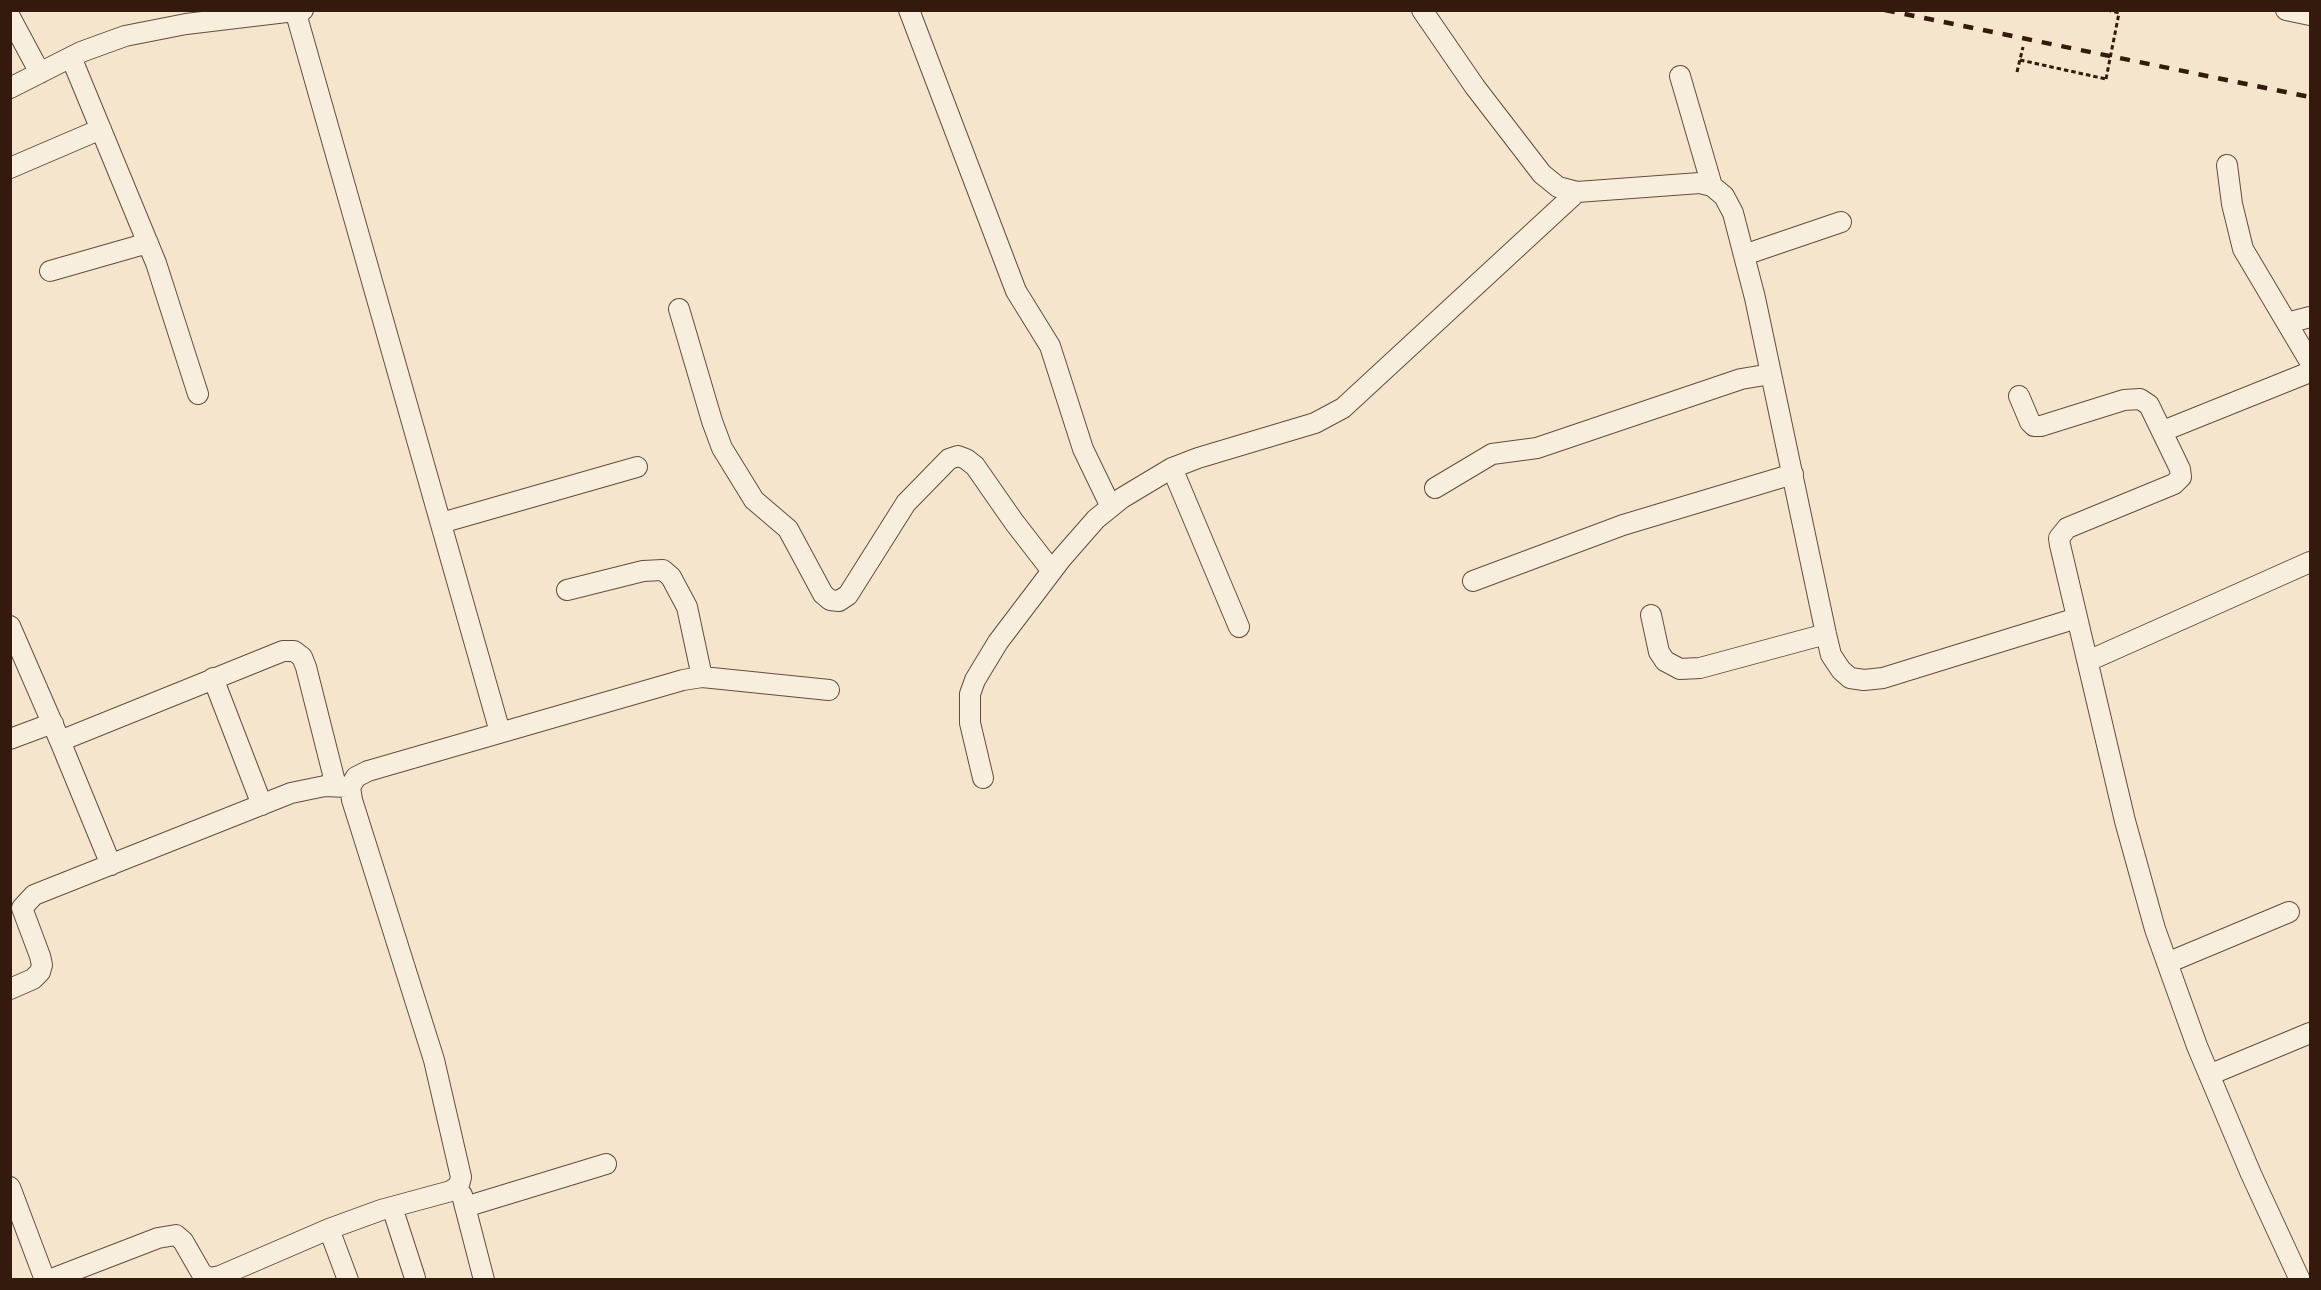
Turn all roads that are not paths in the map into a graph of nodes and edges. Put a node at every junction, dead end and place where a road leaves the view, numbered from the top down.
1 (909, 10) edge
2 (1422, 10) edge
3 (2286, 10) edge
4 (297, 11) edge
5 (2310, 15) edge
6 (10, 17) edge
7 (18, 48) edge
8 (71, 57) junction
9 (40, 73) junction
10 (1680, 76) dead end
11 (10, 88) edge
12 (101, 129) junction
13 (2227, 165) dead end
14 (10, 168) edge
15 (1712, 186) junction
16 (1577, 192) junction
17 (1841, 222) dead end
18 (148, 243) junction
19 (1744, 255) junction
20 (50, 271) dead end
21 (679, 309) dead end
22 (2310, 317) edge
23 (2287, 323) junction
24 (2310, 362) edge
25 (2310, 372) edge
26 (1771, 374) junction
27 (198, 393) dead end
28 (2019, 396) dead end
29 (2163, 431) junction
30 (637, 467) dead end
31 (1172, 468) junction
32 (1793, 474) junction
33 (1435, 488) dead end
34 (1111, 507) junction
35 (441, 523) junction
36 (2310, 562) edge
37 (1052, 571) junction
38 (1473, 581) dead end
39 (567, 590) dead end
40 (1651, 615) dead end
41 (2077, 618) junction
42 (10, 626) edge
43 (1239, 627) dead end
44 (1826, 634) junction
45 (2088, 662) junction
46 (702, 677) junction
47 (213, 678) junction
48 (829, 690) dead end
49 (56, 732) junction
50 (500, 732) junction
51 (10, 740) edge
52 (983, 778) dead end
53 (343, 787) junction
54 (262, 805) junction
55 (111, 865) junction
56 (2289, 912) dead end
57 (2168, 963) junction
58 (10, 988) edge
59 (2310, 1033) edge
60 (2209, 1075) junction
61 (606, 1164) dead end
62 (459, 1185) junction
63 (10, 1187) edge
64 (392, 1207) junction
65 (465, 1207) junction
66 (329, 1229) junction
67 (415, 1278) edge
68 (47, 1280) edge
69 (348, 1280) edge
70 (484, 1280) edge
71 (2300, 1280) edge

1 - 34 street
2 - 16 street
3 - 5 street
4 - 8 street
4 - 35 street
6 - 7 street
7 - 9 street
8 - 9 street
8 - 12 street
9 - 11 street
10 - 15 street
12 - 14 street
12 - 18 street
13 - 23 street
15 - 16 street
15 - 19 street
16 - 31 street
17 - 19 street
18 - 20 street
18 - 27 street
19 - 26 street
21 - 37 street
22 - 23 street
23 - 24 street
25 - 29 street
26 - 32 street
26 - 33 street
28 - 29 street
29 - 41 street
30 - 35 street
31 - 34 street
31 - 43 street
32 - 38 street
32 - 44 street
34 - 37 street
35 - 50 street
36 - 45 street
37 - 52 street
39 - 46 street
40 - 44 street
41 - 44 street
41 - 45 street
42 - 49 street
45 - 57 street
46 - 48 street
46 - 50 street
47 - 49 street
47 - 53 street
47 - 54 street
49 - 51 street
49 - 55 street
50 - 53 street
53 - 54 street
53 - 62 street
54 - 55 street
55 - 58 street
56 - 57 street
57 - 60 street
59 - 60 street
60 - 71 street
61 - 65 street
62 - 64 street
62 - 65 street
63 - 68 street
64 - 66 street
64 - 67 street
65 - 70 street
66 - 68 street
66 - 69 street

